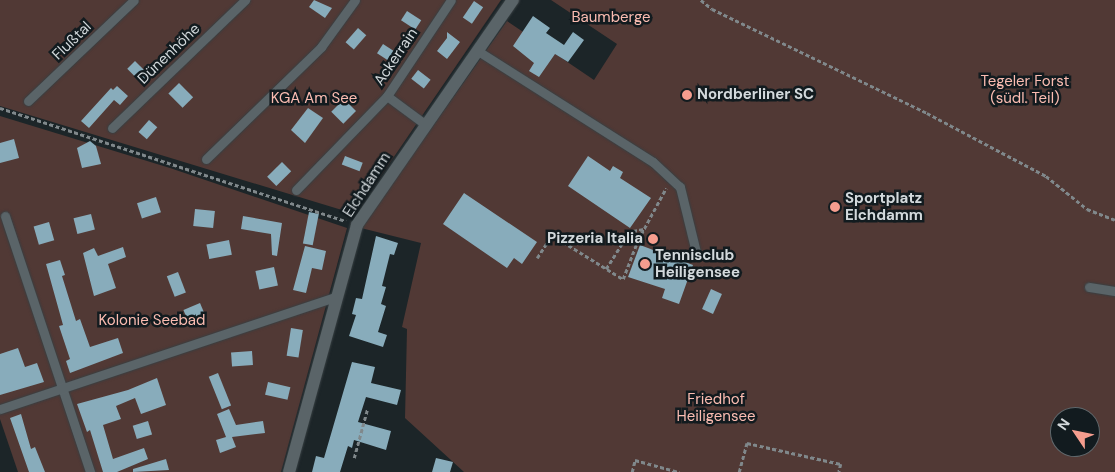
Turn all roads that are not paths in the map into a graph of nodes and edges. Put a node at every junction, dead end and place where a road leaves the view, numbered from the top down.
1 (134, 0) edge
2 (245, 0) edge
3 (355, 0) edge
4 (451, 0) edge
5 (513, 0) edge
6 (478, 51) junction
7 (387, 96) junction
8 (28, 101) dead end
9 (426, 125) junction
10 (112, 128) dead end
11 (206, 159) dead end
12 (296, 190) dead end
13 (5, 216) dead end
14 (696, 252) dead end
15 (1089, 287) dead end
16 (1115, 291) edge
17 (337, 296) junction
18 (62, 388) junction
19 (0, 409) edge
20 (90, 472) edge
21 (289, 472) edge

1 - 8 lane, Flußtal
2 - 10 lane, Dünenhöhe
3 - 11 lane
4 - 7 lane, Ackerrain
5 - 6 street, Elchdamm
6 - 9 street, Elchdamm
6 - 14 lane
7 - 9 lane
7 - 12 lane, Ackerrain
9 - 17 street, Elchdamm
13 - 18 lane
15 - 16 lane
17 - 18 lane
17 - 21 street, Elchdamm
18 - 19 lane
18 - 20 lane

